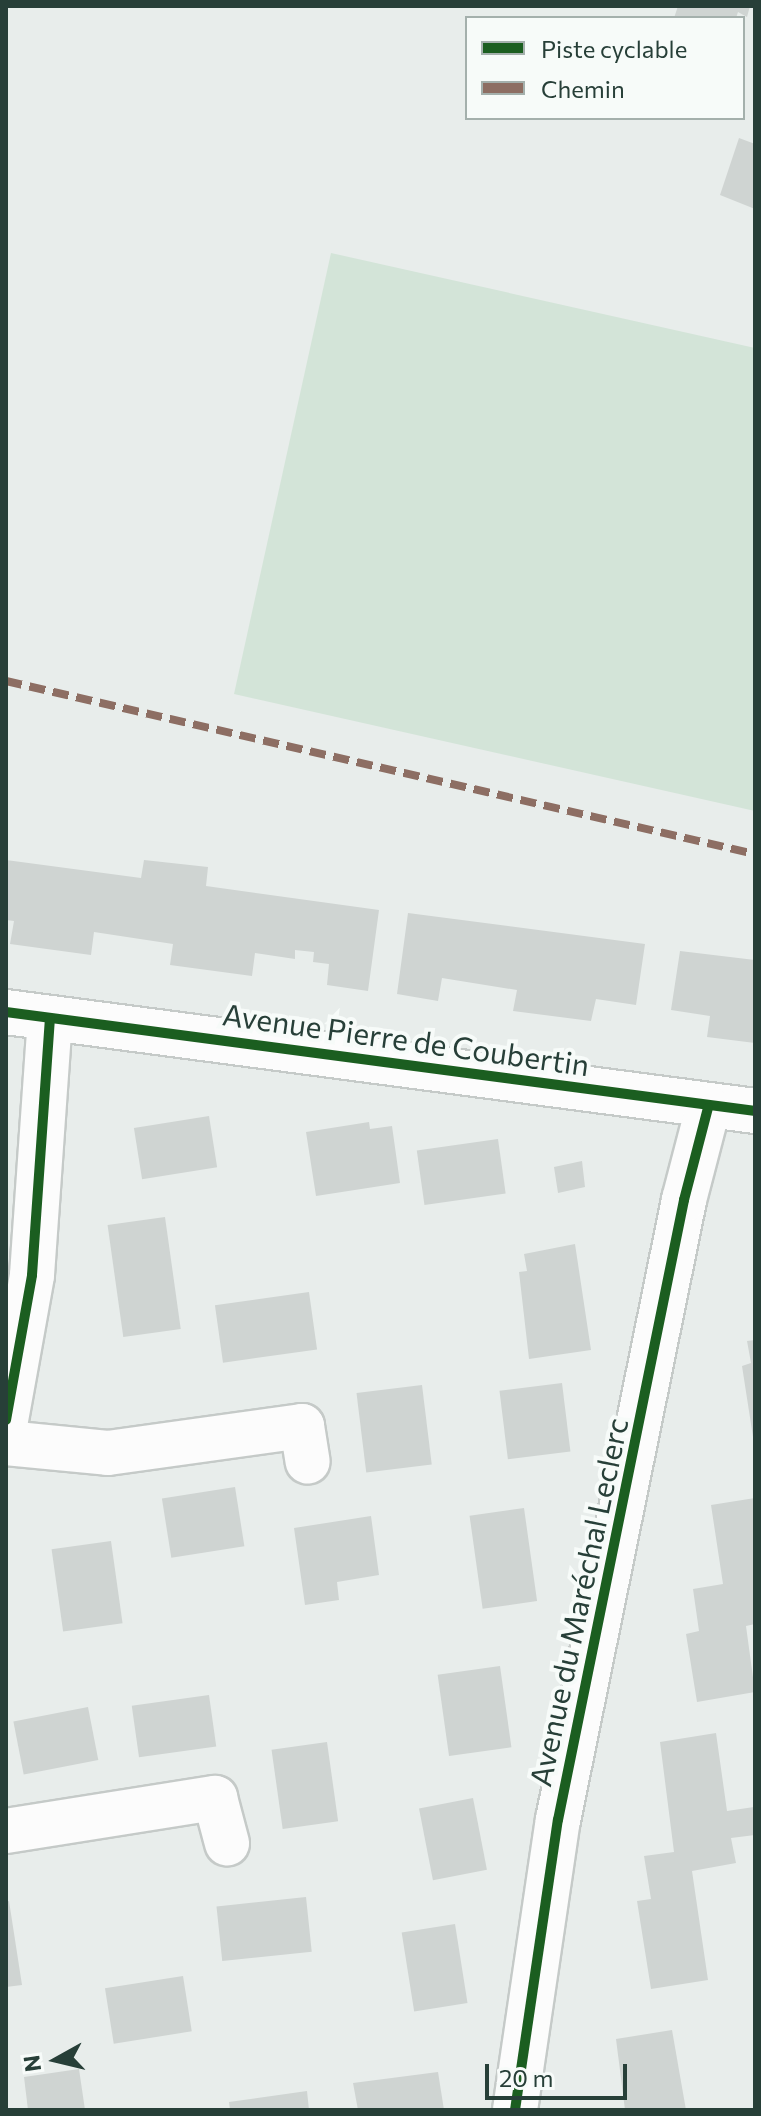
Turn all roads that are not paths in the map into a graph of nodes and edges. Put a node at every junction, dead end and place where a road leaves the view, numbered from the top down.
1 (6, 1012) edge
2 (50, 1019) junction
3 (708, 1108) junction
4 (755, 1111) edge
5 (6, 1420) edge
6 (6, 1443) edge
7 (308, 1462) dead end
8 (6, 1831) edge
9 (227, 1843) dead end
10 (515, 2110) edge

1 - 2 street, Avenue Pierre de Coubertin
2 - 3 street, Avenue Pierre de Coubertin
2 - 5 street
3 - 4 street, Avenue Pierre de Coubertin
3 - 10 street, Avenue du Maréchal Leclerc
6 - 7 street
8 - 9 street

